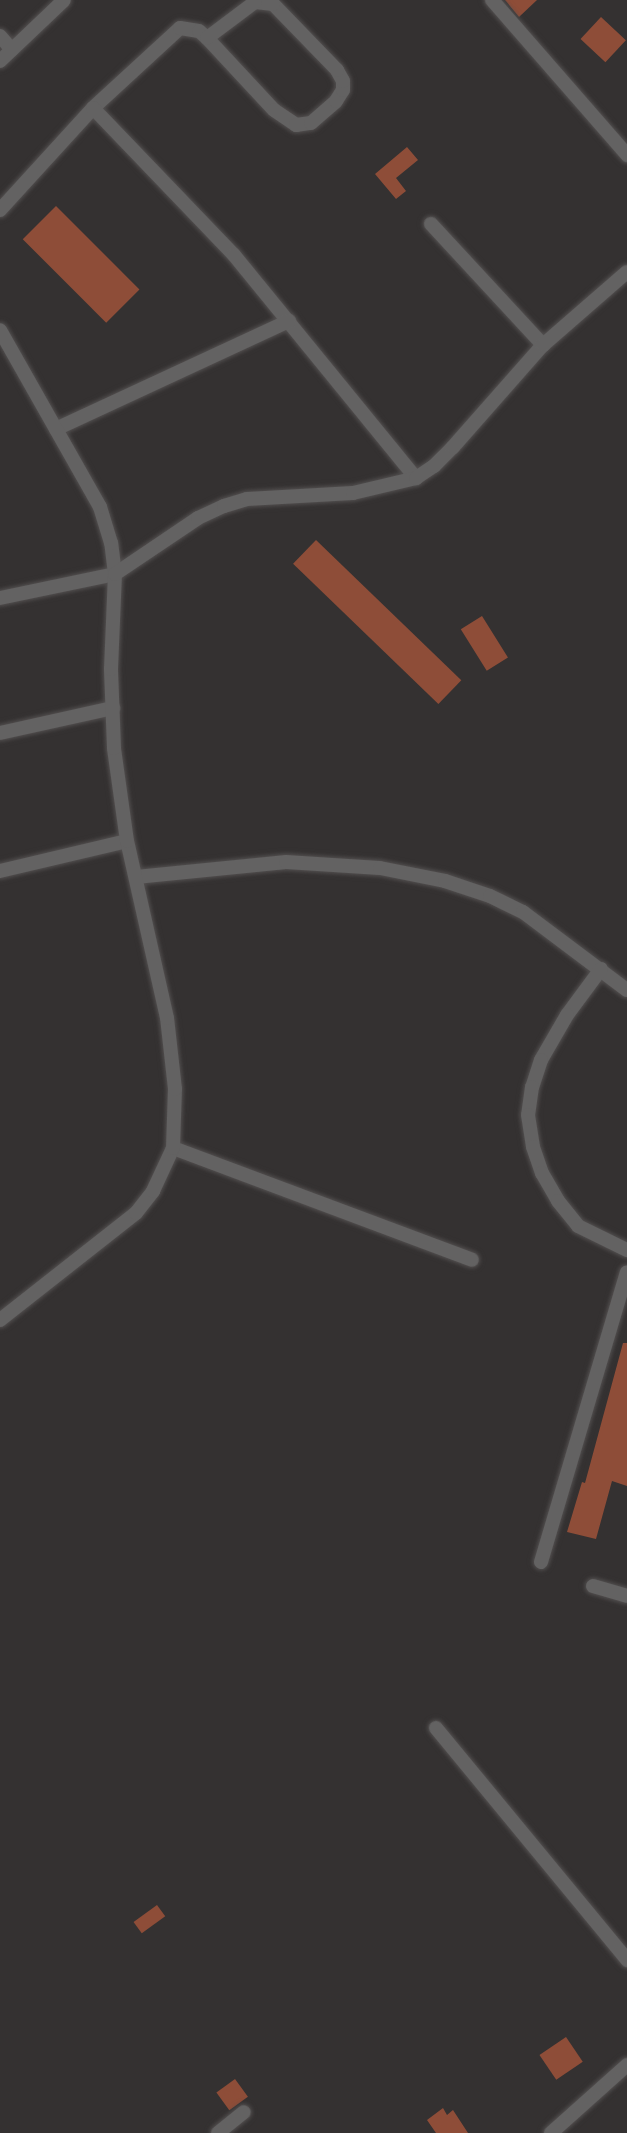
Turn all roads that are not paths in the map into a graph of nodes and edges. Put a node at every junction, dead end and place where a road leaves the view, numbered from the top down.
1 (64, 0) edge
2 (492, 0) edge
3 (0, 36) edge
4 (207, 37) junction
5 (12, 50) junction
6 (0, 61) edge
7 (93, 108) junction
8 (627, 155) edge
9 (0, 210) edge
10 (430, 224) dead end
11 (627, 272) edge
12 (289, 321) junction
13 (0, 329) edge
14 (543, 345) junction
15 (56, 429) junction
16 (416, 478) junction
17 (115, 574) junction
18 (0, 598) edge
19 (113, 708) junction
20 (0, 733) edge
21 (127, 841) junction
22 (0, 871) edge
23 (136, 877) junction
24 (601, 969) junction
25 (627, 990) edge
26 (173, 1148) junction
27 (627, 1250) edge
28 (472, 1260) dead end
29 (627, 1272) edge
30 (0, 1320) edge
31 (541, 1562) dead end
32 (593, 1586) dead end
33 (627, 1597) edge
34 (436, 1728) dead end
35 (627, 1959) edge
36 (627, 2065) edge
37 (244, 2112) dead end
38 (219, 2133) edge
39 (551, 2133) edge

1 - 5 street
2 - 8 street
3 - 5 street
4 - 4 street
4 - 7 street
5 - 6 street
7 - 9 street
7 - 12 street
10 - 14 street
11 - 14 street
12 - 15 street
12 - 16 street
13 - 15 street
14 - 16 street
15 - 17 street
16 - 17 street
17 - 18 street
17 - 19 street
19 - 20 street
19 - 21 street
21 - 22 street
21 - 23 street
23 - 24 street
23 - 26 street
24 - 25 street
24 - 27 street
26 - 28 street
26 - 30 street
29 - 31 street
32 - 33 street
34 - 35 street
36 - 39 street
37 - 38 street

